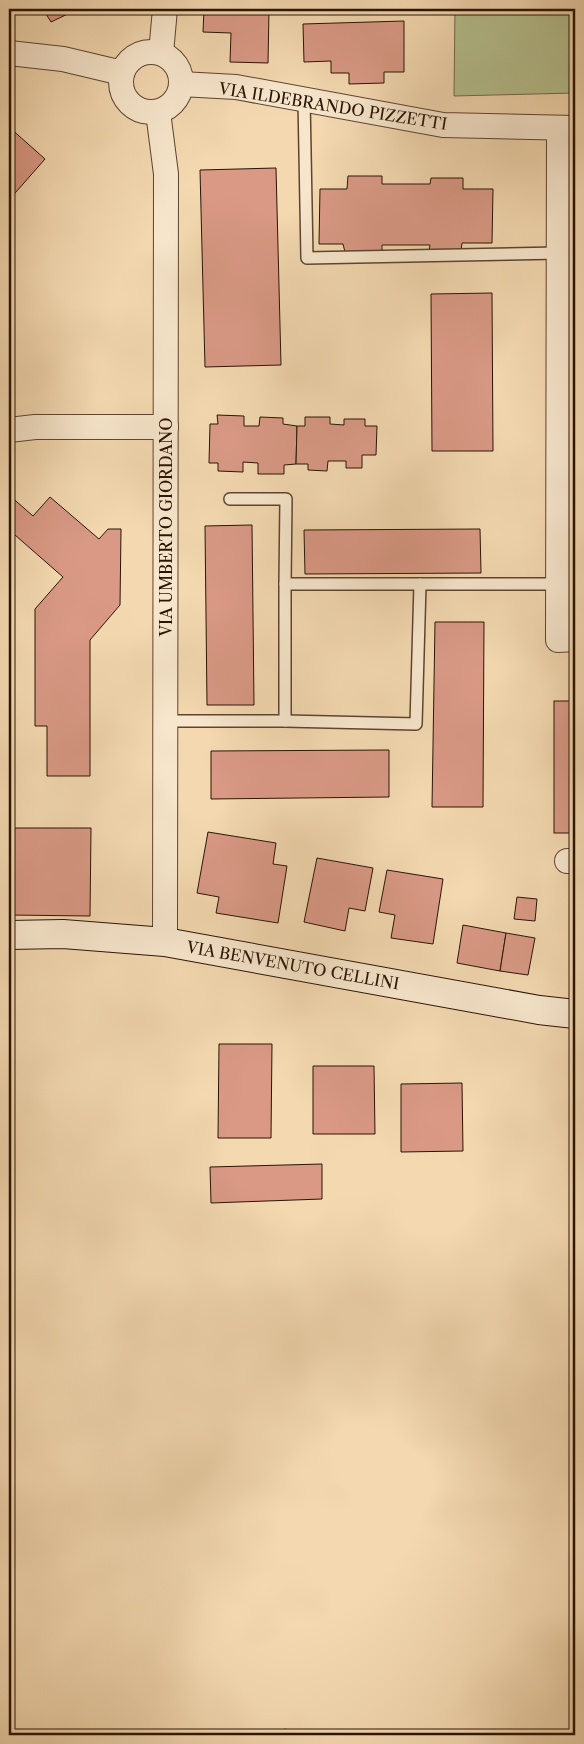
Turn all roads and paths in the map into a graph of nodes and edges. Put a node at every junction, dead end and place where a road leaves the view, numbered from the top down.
1 (164, 9) edge
2 (9, 53) edge
3 (161, 53) junction
4 (122, 73) junction
5 (181, 84) junction
6 (304, 99) junction
7 (158, 112) junction
8 (567, 128) edge
9 (559, 253) junction
10 (166, 427) junction
11 (9, 430) edge
12 (230, 499) dead end
13 (285, 584) junction
14 (420, 584) junction
15 (558, 584) junction
16 (566, 640) edge
17 (166, 721) junction
18 (285, 721) junction
19 (9, 935) edge
20 (165, 942) junction
21 (575, 1014) edge

1 - 3 street
2 - 4 street
3 - 4 street
3 - 5 street
4 - 7 street
5 - 6 street, VIA ILDEBRANDO PIZZETTI
5 - 7 street
6 - 8 street, VIA ILDEBRANDO PIZZETTI
6 - 9 lane
7 - 10 street, VIA UMBERTO GIORDANO
8 - 9 street
9 - 15 street
10 - 11 street
10 - 17 street, VIA UMBERTO GIORDANO
12 - 13 lane
13 - 14 lane
13 - 18 lane
14 - 15 lane
14 - 18 lane
15 - 16 street
17 - 18 lane
17 - 20 street, VIA UMBERTO GIORDANO
19 - 20 street, VIA BENVENUTO CELLINI
20 - 21 street, VIA BENVENUTO CELLINI

